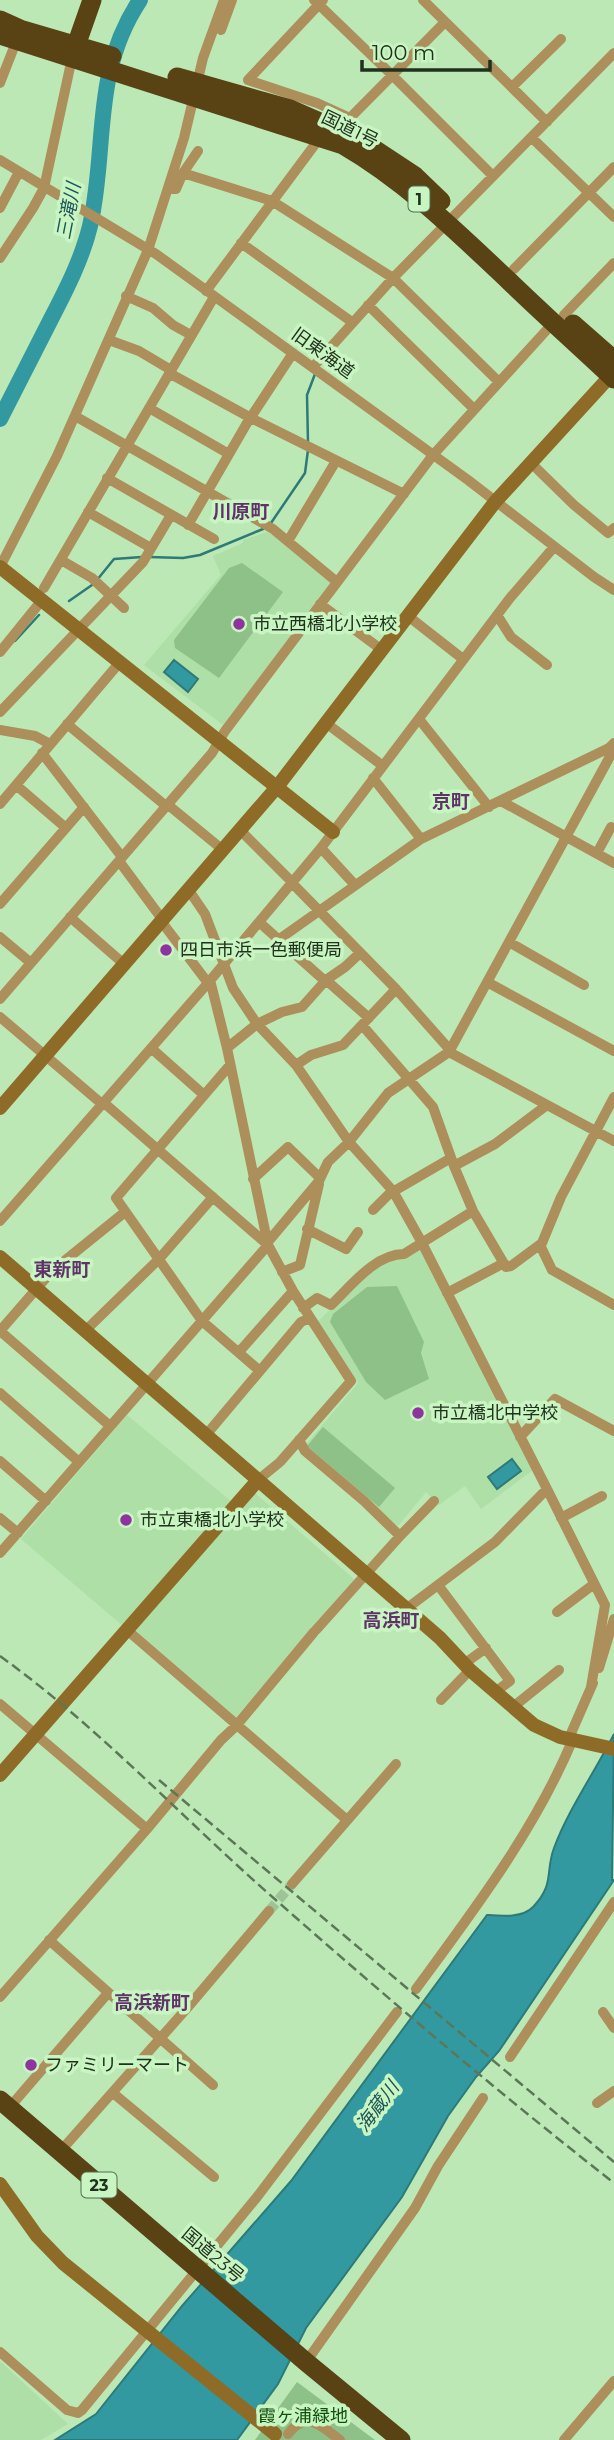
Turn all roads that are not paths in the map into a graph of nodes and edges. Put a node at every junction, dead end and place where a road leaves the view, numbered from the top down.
1 (92, 0) edge
2 (224, 0) edge
3 (232, 0) edge
4 (423, 0) edge
5 (319, 2) edge
6 (0, 20) edge
7 (445, 22) junction
8 (8, 38) edge
9 (561, 39) dead end
10 (74, 51) junction
11 (614, 52) edge
12 (204, 58) junction
13 (392, 75) junction
14 (0, 83) edge
15 (512, 87) junction
16 (189, 88) junction
17 (547, 121) junction
18 (336, 128) junction
19 (531, 138) junction
20 (198, 151) dead end
21 (0, 160) edge
22 (614, 167) edge
23 (19, 172) junction
24 (183, 173) junction
25 (493, 176) junction
26 (169, 188) junction
27 (47, 190) junction
28 (589, 193) junction
29 (272, 201) junction
30 (0, 208) edge
31 (614, 217) edge
32 (451, 219) junction
33 (241, 243) junction
34 (148, 250) junction
35 (0, 258) edge
36 (614, 263) edge
37 (514, 269) junction
38 (393, 278) junction
39 (210, 294) junction
40 (126, 296) junction
41 (368, 305) junction
42 (558, 319) junction
43 (352, 322) junction
44 (191, 335) junction
45 (109, 340) junction
46 (293, 353) junction
47 (313, 367) junction
48 (170, 371) junction
49 (613, 372) edge
50 (499, 382) junction
51 (149, 408) junction
52 (474, 409) junction
53 (75, 416) junction
54 (251, 418) junction
55 (127, 446) junction
56 (229, 454) junction
57 (433, 455) junction
58 (336, 461) junction
59 (530, 462) junction
60 (107, 478) junction
61 (208, 491) junction
62 (404, 495) junction
63 (495, 502) junction
64 (88, 512) junction
65 (171, 515) junction
66 (188, 524) junction
67 (614, 528) edge
68 (214, 539) dead end
69 (288, 541) junction
70 (554, 547) junction
71 (150, 550) junction
72 (61, 560) junction
73 (0, 567) edge
74 (337, 582) junction
75 (44, 588) dead end
76 (614, 590) edge
77 (110, 595) junction
78 (320, 604) junction
79 (38, 605) dead end
80 (124, 608) dead end
81 (497, 615) junction
82 (408, 616) junction
83 (78, 628) junction
84 (382, 650) junction
85 (0, 652) edge
86 (463, 659) junction
87 (120, 662) junction
88 (547, 665) dead end
89 (0, 712) edge
90 (419, 719) junction
91 (326, 723) junction
92 (67, 724) junction
93 (0, 730) edge
94 (219, 741) junction
95 (614, 743) edge
96 (50, 744) junction
97 (614, 750) edge
98 (42, 753) junction
99 (383, 766) junction
100 (373, 778) junction
101 (16, 785) junction
102 (277, 787) junction
103 (502, 801) junction
104 (0, 804) edge
105 (167, 805) junction
106 (84, 807) junction
107 (489, 807) junction
108 (611, 827) dead end
109 (66, 828) junction
110 (240, 830) junction
111 (333, 832) junction
112 (566, 837) junction
113 (421, 839) junction
114 (321, 848) junction
115 (223, 850) junction
116 (597, 853) junction
117 (120, 860) junction
118 (614, 863) edge
119 (291, 882) junction
120 (355, 885) junction
121 (188, 889) junction
122 (0, 904) edge
123 (319, 911) junction
124 (71, 918) junction
125 (161, 920) junction
126 (258, 922) junction
127 (0, 937) edge
128 (278, 940) junction
129 (509, 942) junction
130 (360, 953) junction
131 (31, 963) junction
132 (124, 964) junction
133 (223, 964) junction
134 (326, 980) junction
135 (209, 982) junction
136 (487, 982) junction
137 (584, 985) dead end
138 (396, 989) junction
139 (0, 999) edge
140 (0, 1017) edge
141 (365, 1021) junction
142 (257, 1024) junction
143 (151, 1048) junction
144 (226, 1048) junction
145 (449, 1051) junction
146 (614, 1051) edge
147 (46, 1056) junction
148 (230, 1065) junction
149 (296, 1065) junction
150 (411, 1079) junction
151 (205, 1095) junction
152 (614, 1097) edge
153 (102, 1103) junction
154 (547, 1105) junction
155 (0, 1108) edge
156 (596, 1132) junction
157 (614, 1141) edge
158 (349, 1142) junction
159 (158, 1149) junction
160 (452, 1162) junction
161 (253, 1179) junction
162 (320, 1180) junction
163 (393, 1191) junction
164 (213, 1198) junction
165 (373, 1210) dead end
166 (473, 1211) junction
167 (125, 1212) junction
168 (0, 1221) edge
169 (307, 1229) junction
170 (358, 1232) dead end
171 (421, 1241) junction
172 (267, 1244) junction
173 (540, 1245) junction
174 (0, 1256) edge
175 (159, 1259) junction
176 (504, 1263) junction
177 (282, 1272) junction
178 (37, 1289) junction
179 (293, 1291) junction
180 (447, 1293) junction
181 (614, 1305) edge
182 (307, 1313) junction
183 (202, 1321) junction
184 (86, 1330) junction
185 (239, 1352) junction
186 (260, 1371) junction
187 (147, 1384) junction
188 (0, 1393) edge
189 (110, 1426) junction
190 (614, 1431) edge
191 (206, 1435) junction
192 (520, 1437) junction
193 (299, 1440) junction
194 (0, 1461) edge
195 (79, 1462) junction
196 (258, 1480) junction
197 (547, 1489) junction
198 (602, 1496) dead end
199 (46, 1501) junction
200 (434, 1501) dead end
201 (0, 1518) edge
202 (562, 1518) junction
203 (18, 1533) junction
204 (400, 1536) junction
205 (0, 1553) edge
206 (367, 1574) junction
207 (594, 1584) junction
208 (438, 1585) junction
209 (406, 1609) junction
210 (558, 1612) dead end
211 (614, 1619) edge
212 (127, 1630) junction
213 (486, 1648) junction
214 (467, 1667) junction
215 (559, 1671) dead end
216 (591, 1687) junction
217 (495, 1692) junction
218 (441, 1700) dead end
219 (0, 1704) edge
220 (513, 1707) junction
221 (236, 1726) junction
222 (35, 1734) junction
223 (573, 1739) junction
224 (614, 1749) edge
225 (396, 1764) dead end
226 (0, 1775) edge
227 (347, 1820) junction
228 (147, 1829) junction
229 (292, 1884) tunnel mouth
230 (614, 1902) edge
231 (269, 1911) tunnel mouth
232 (49, 1940) junction
233 (416, 1989) dead end
234 (108, 1993) junction
235 (0, 1997) edge
236 (397, 2012) dead end
237 (603, 2012) dead end
238 (614, 2028) edge
239 (160, 2038) junction
240 (510, 2057) dead end
241 (213, 2085) dead end
242 (614, 2091) edge
243 (113, 2093) junction
244 (483, 2098) dead end
245 (597, 2103) dead end
246 (6, 2105) edge
247 (65, 2146) junction
248 (214, 2177) dead end
249 (0, 2184) edge
250 (198, 2272) junction
251 (148, 2331) junction
252 (0, 2352) edge
253 (301, 2362) junction
254 (614, 2381) edge
255 (369, 2414) junction
256 (283, 2437) edge
257 (340, 2440) edge
258 (383, 2440) edge
259 (401, 2440) edge
260 (408, 2440) edge
261 (564, 2440) edge

1 - 10 highway
2 - 12 street
3 - 12 street
4 - 7 street
5 - 13 street
5 - 18 street
6 - 10 highway, 国道1号 / 1
7 - 13 street
7 - 15 street
8 - 10 highway, 国道1号 / 1
8 - 14 street
9 - 15 street
10 - 16 highway, 国道1号 / 1
10 - 27 street
11 - 17 street
12 - 16 street
13 - 18 street
13 - 25 street
15 - 17 street
16 - 18 highway, 国道1号 / 1
16 - 26 street
17 - 19 street
18 - 29 street
18 - 32 highway, 国道1号 / 1
19 - 25 street
19 - 28 street
20 - 24 street
21 - 23 street, 旧東海道
22 - 28 street
23 - 27 street, 旧東海道
23 - 30 street
24 - 26 street
24 - 29 street
25 - 32 street
26 - 34 street
27 - 34 street, 旧東海道
27 - 35 street
28 - 31 street
28 - 37 street
29 - 33 street
29 - 38 street
32 - 37 highway, 国道1号 / 1
32 - 38 street
32 - 42 highway, 国道1号 / 1
33 - 39 street
33 - 43 street
34 - 39 street, 旧東海道
34 - 40 street
36 - 42 street
37 - 42 highway, 国道1号 / 1
38 - 41 street
38 - 50 street
39 - 44 street
39 - 46 street, 旧東海道
40 - 44 street
40 - 45 street
41 - 43 street
41 - 52 street
42 - 49 highway, 国道1号 / 1
42 - 50 street
43 - 47 street
44 - 48 street
45 - 48 street
45 - 53 street
46 - 47 street, 旧東海道
46 - 54 street
47 - 57 street, 旧東海道
48 - 51 street
48 - 54 street
49 - 59 street
50 - 52 street
51 - 55 street
51 - 56 street
52 - 57 street
53 - 55 street
53 - 73 street
54 - 56 street
54 - 58 street
55 - 60 street
55 - 61 street
56 - 61 street
57 - 62 street
57 - 63 street, 旧東海道
58 - 62 street
58 - 69 street
59 - 63 street
59 - 67 street
60 - 64 street
60 - 65 street
61 - 66 street
61 - 69 street
62 - 74 street
63 - 70 street, 旧東海道
63 - 82 street
64 - 71 street
64 - 72 street
65 - 66 street
65 - 71 street
66 - 68 street
69 - 74 street
70 - 76 street, 旧東海道
70 - 81 street
71 - 77 street
72 - 75 street
72 - 77 street
73 - 83 street
74 - 78 street
77 - 80 street
77 - 83 street
78 - 84 street
78 - 94 street
79 - 85 street
81 - 86 street
81 - 88 street
82 - 84 street
82 - 86 street
83 - 87 street
83 - 89 street
84 - 91 street
86 - 90 street
87 - 92 street
87 - 94 street
90 - 99 street
90 - 107 street
91 - 99 street
91 - 102 street
92 - 96 street
92 - 105 street
93 - 96 street
94 - 102 street
94 - 105 street
95 - 103 street
96 - 98 street
97 - 112 street
98 - 101 street
98 - 106 street
99 - 100 street
100 - 111 street
100 - 113 street
101 - 104 street
101 - 109 street
102 - 110 street
102 - 111 street
103 - 107 street
103 - 112 street
105 - 115 street
105 - 117 street
106 - 109 street
106 - 117 street
107 - 113 street
108 - 116 street
109 - 122 street
110 - 115 street
110 - 119 street
111 - 114 street
112 - 116 street
112 - 129 street
113 - 120 street
114 - 119 street
114 - 120 street
115 - 121 street
116 - 118 street
117 - 124 street
117 - 125 street
119 - 123 street
119 - 126 street
120 - 123 street
121 - 125 street
121 - 133 street
123 - 128 street
123 - 130 street
124 - 131 street
124 - 132 street
125 - 132 street
125 - 135 street
126 - 128 street
126 - 133 street
127 - 131 street
128 - 134 street
129 - 136 street
129 - 137 street
130 - 134 street
130 - 138 street
131 - 139 street
132 - 147 street
133 - 135 street
133 - 142 street
134 - 141 street
134 - 142 street
135 - 143 street
135 - 144 street
136 - 145 street
136 - 146 street
138 - 141 street
138 - 145 street
140 - 147 street
141 - 149 street
141 - 150 street
142 - 144 street
142 - 149 street
143 - 151 street
143 - 153 street
144 - 148 street
145 - 150 street
145 - 154 street
147 - 153 street
147 - 155 street
148 - 151 street
148 - 161 street
149 - 158 street
150 - 158 street
150 - 160 street
151 - 159 street
152 - 156 street
153 - 159 street
153 - 168 street
154 - 156 street
154 - 160 street
156 - 157 street
156 - 173 street
158 - 162 street
158 - 163 street
159 - 164 street
159 - 167 street
160 - 163 street
160 - 166 street
161 - 162 street
161 - 172 street
162 - 169 street
162 - 172 street
163 - 165 street
163 - 171 street
164 - 172 street
164 - 175 street
166 - 171 street
166 - 176 street
167 - 175 street
167 - 178 street
169 - 170 street
169 - 177 street
171 - 180 street
171 - 182 street
172 - 177 street
172 - 183 street
173 - 176 street
173 - 181 street
174 - 178 street
175 - 183 street
175 - 184 street
176 - 180 street
177 - 179 street
178 - 184 street
178 - 189 street
179 - 182 street
179 - 185 street
180 - 192 street
182 - 186 street
182 - 193 street
183 - 185 street
183 - 187 street
184 - 187 street
185 - 186 street
186 - 191 street
187 - 189 street
187 - 191 street
188 - 195 street
189 - 195 street
190 - 192 street
191 - 196 street
192 - 197 street
193 - 196 street
193 - 204 street
194 - 199 street
195 - 199 street
196 - 206 street
196 - 212 street
197 - 202 street
197 - 208 street
198 - 202 street
199 - 203 street
200 - 204 street
201 - 203 street
202 - 207 street
203 - 205 street
204 - 206 street
206 - 209 street
206 - 221 street
207 - 210 street
207 - 216 street
208 - 209 street
208 - 213 street
209 - 214 street
211 - 216 street
212 - 221 street
212 - 222 street
213 - 214 street
213 - 217 street
214 - 217 street
214 - 218 street
215 - 220 street
216 - 223 street
217 - 220 street
219 - 222 street
220 - 223 street
221 - 227 street
221 - 228 street
222 - 226 street
222 - 228 street
223 - 224 street
223 - 233 street
225 - 227 street
227 - 229 street
228 - 232 street
230 - 240 street
231 - 239 street
232 - 234 street
232 - 235 street
234 - 239 street
234 - 246 street
236 - 250 street
237 - 238 street
239 - 241 street
239 - 243 street
242 - 245 street
243 - 247 street
243 - 248 street
244 - 253 street
246 - 247 street
246 - 250 highway, 国道23号 / 23
247 - 250 street
249 - 251 street
250 - 251 street
250 - 253 highway, 国道23号 / 23
251 - 252 street
251 - 256 street
253 - 255 highway, 国道23号 / 23
253 - 258 highway, 国道23号 / 23
254 - 261 street
255 - 259 highway, 国道23号 / 23
255 - 260 street
256 - 257 street

